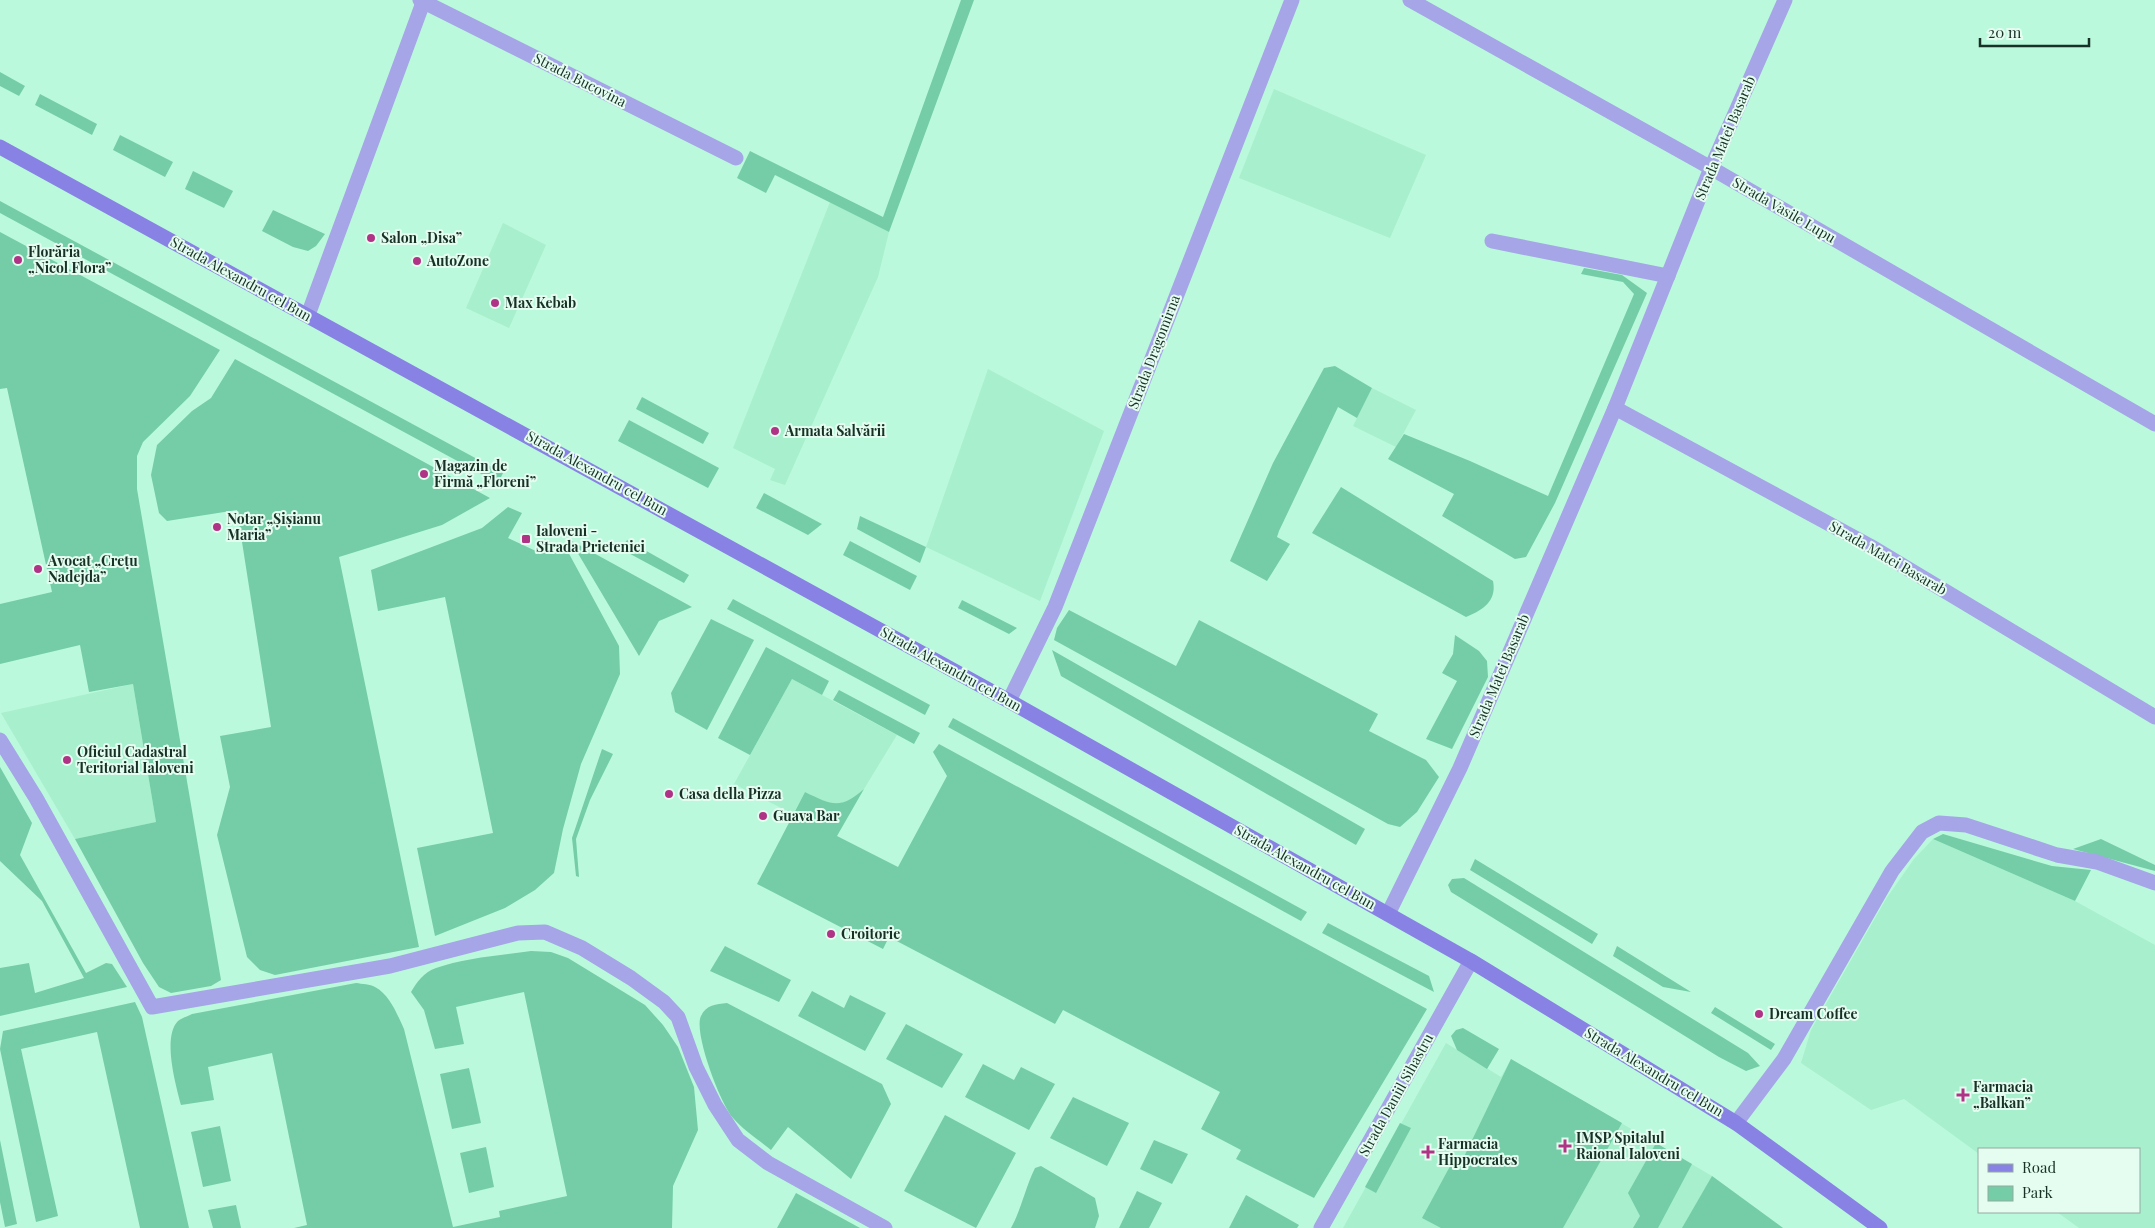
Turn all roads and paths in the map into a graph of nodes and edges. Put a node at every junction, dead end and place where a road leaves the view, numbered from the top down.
1 (1292, 0) edge
2 (1410, 0) edge
3 (1785, 0) edge
4 (422, 1) edge
5 (0, 147) edge
6 (736, 158) dead end
7 (1712, 168) junction
8 (1492, 241) dead end
9 (1668, 276) junction
10 (308, 315) junction
11 (1615, 408) junction
12 (2155, 424) edge
13 (1009, 701) junction
14 (2155, 717) edge
15 (0, 740) edge
16 (2155, 883) edge
17 (1388, 914) junction
18 (1471, 961) junction
19 (1736, 1123) junction
20 (885, 1228) edge
21 (1321, 1228) edge
22 (1880, 1228) edge

1 - 13 street, Strada Dragomirna
2 - 7 street, Strada Vasile Lupu
3 - 7 street, Strada Matei Basarab
4 - 6 street, Strada Bucovina
4 - 10 street, Strada Bucovina
5 - 10 main road, Strada Alexandru cel Bun
7 - 9 street, Strada Matei Basarab
7 - 12 street, Strada Vasile Lupu
8 - 9 street
9 - 11 street, Strada Matei Basarab
10 - 13 main road, Strada Alexandru cel Bun
11 - 14 street, Strada Matei Basarab
11 - 17 street, Strada Matei Basarab
13 - 17 main road, Strada Alexandru cel Bun
15 - 20 street
16 - 19 street
17 - 18 main road, Strada Alexandru cel Bun
18 - 19 main road, Strada Alexandru cel Bun
18 - 21 street, Strada Daniil Sihastru
19 - 22 main road, Strada Alexandru cel Bun

